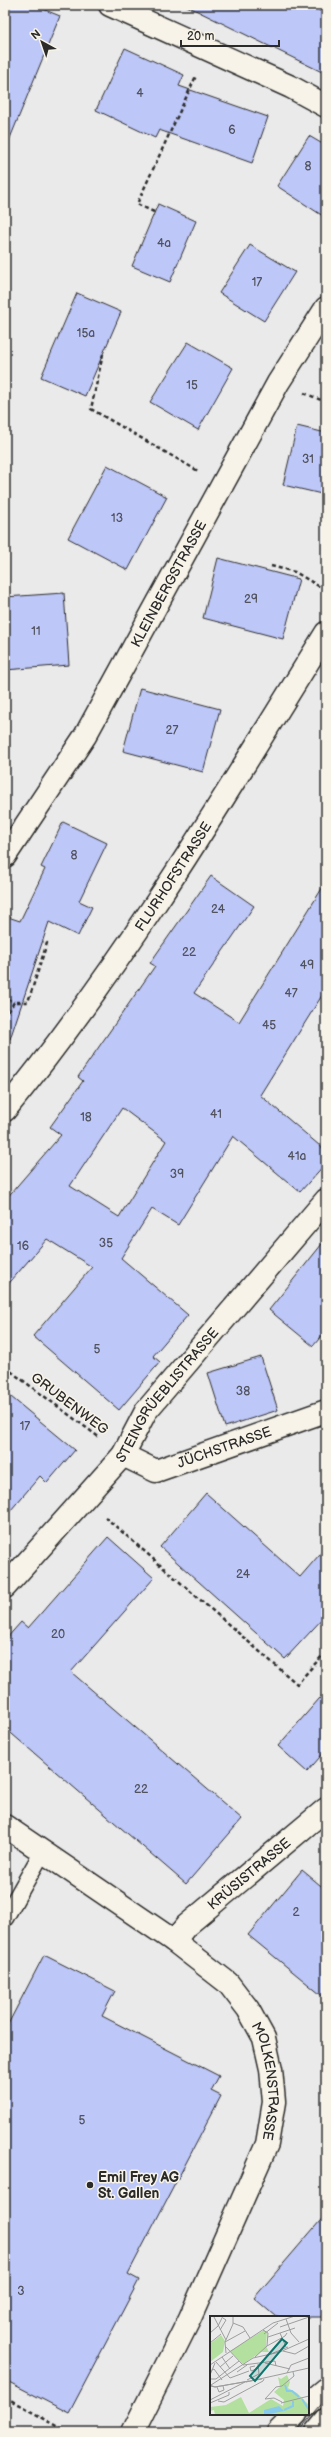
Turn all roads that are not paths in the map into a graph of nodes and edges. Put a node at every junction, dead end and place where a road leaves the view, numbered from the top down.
1 (110, 5) edge
2 (326, 106) edge
3 (326, 308) edge
4 (326, 633) edge
5 (5, 856) edge
6 (5, 1110) edge
7 (326, 1200) edge
8 (326, 1411) edge
9 (123, 1455) junction
10 (5, 1587) edge
11 (326, 1809) edge
12 (5, 1826) edge
13 (43, 1850) junction
14 (5, 1915) edge
15 (174, 1941) junction
16 (326, 2389) edge
17 (309, 2403) edge
18 (295, 2415) edge
19 (326, 2420) edge
20 (133, 2432) edge
21 (278, 2432) edge
22 (316, 2432) edge

1 - 2 street
3 - 5 street, KLEINBERGSTRASSE
4 - 6 street, FLURHOFSTRASSE
7 - 9 street, STEINGRÜEBLISTRASSE
8 - 9 street, JÜCHSTRASSE
9 - 10 street, STEINGRÜEBLISTRASSE
11 - 15 street, KRÜSISTRASSE
12 - 13 street, MOLKENSTRASSE
13 - 14 lane
13 - 15 street, MOLKENSTRASSE
15 - 20 street, MOLKENSTRASSE
16 - 17 street
18 - 21 street
19 - 22 street

